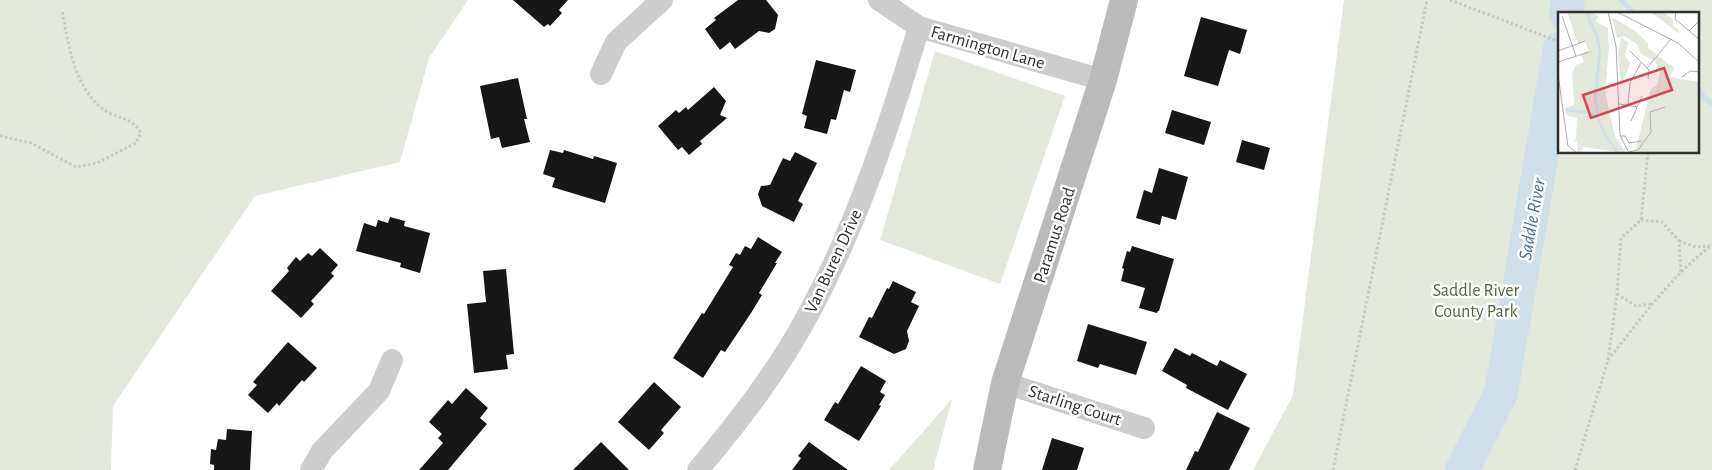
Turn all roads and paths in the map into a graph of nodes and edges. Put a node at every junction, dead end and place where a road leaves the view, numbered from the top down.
1 (662, 0) edge
2 (879, 0) edge
3 (1124, 0) edge
4 (1427, 0) edge
5 (1450, 0) edge
6 (62, 10) dead end
7 (919, 27) junction
8 (1558, 41) edge
9 (601, 74) dead end
10 (1103, 80) junction
11 (0, 136) edge
12 (1648, 154) edge
13 (1641, 220) junction
14 (1679, 241) junction
15 (1711, 245) edge
16 (1681, 274) junction
17 (1617, 294) junction
18 (1653, 304) junction
19 (392, 360) dead end
20 (1608, 360) junction
21 (1005, 383) junction
22 (1144, 428) dead end
23 (311, 470) edge
24 (698, 470) edge
25 (987, 470) edge
26 (1333, 470) edge
27 (1575, 470) edge

1 - 9 street
2 - 7 street, Farmington Lane
3 - 10 main road, Paramus Road
4 - 26 path
5 - 8 path
6 - 11 path
7 - 10 street, Farmington Lane
7 - 24 street, Van Buren Drive
10 - 21 main road, Paramus Road
12 - 13 path
13 - 14 path
13 - 17 path
14 - 15 path
14 - 16 path
15 - 16 path
16 - 18 path
17 - 18 path
17 - 20 path
18 - 20 path
19 - 23 street
20 - 27 path
21 - 22 street, Starling Court
21 - 25 main road, Paramus Road

